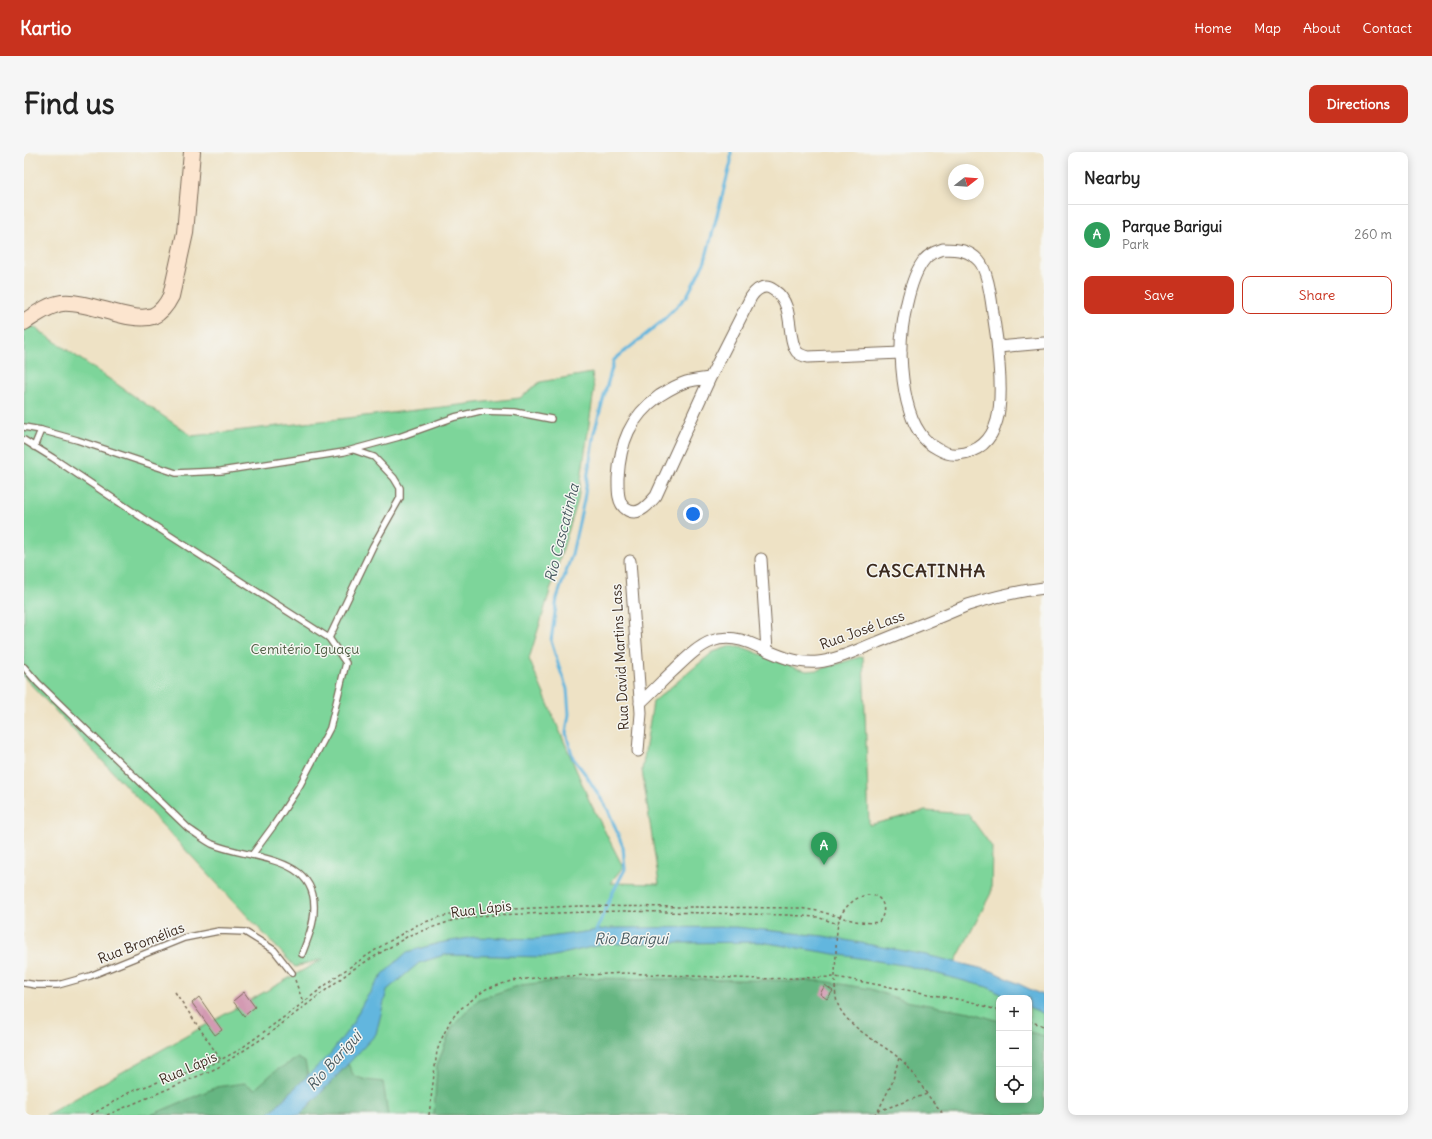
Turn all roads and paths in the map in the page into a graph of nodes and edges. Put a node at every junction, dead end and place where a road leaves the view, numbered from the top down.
1 (192, 152) edge
2 (24, 322) edge
3 (1044, 343) edge
4 (998, 347) junction
5 (901, 353) junction
6 (710, 378) junction
7 (551, 419) dead end
8 (24, 427) edge
9 (41, 430) junction
10 (24, 440) edge
11 (34, 447) junction
12 (354, 450) junction
13 (761, 559) dead end
14 (630, 561) dead end
15 (1044, 588) edge
16 (329, 638) junction
17 (767, 650) junction
18 (24, 667) edge
19 (640, 703) junction
20 (638, 751) dead end
21 (252, 855) junction
22 (840, 918) junction
23 (838, 924) junction
24 (302, 954) dead end
25 (292, 973) joint
26 (836, 977) junction
27 (24, 983) edge
28 (175, 992) dead end
29 (303, 1002) junction
30 (996, 1010) edge
31 (1032, 1022) edge
32 (1044, 1026) edge
33 (899, 1058) junction
34 (221, 1060) junction
35 (927, 1094) junction
36 (878, 1111) junction
37 (91, 1115) edge
38 (107, 1115) edge
39 (429, 1115) edge
40 (874, 1115) edge
41 (944, 1115) edge

1 - 2 main road
3 - 4 street
4 - 5 street
4 - 5 street
5 - 6 street
6 - 6 street
7 - 12 lane
8 - 9 lane
9 - 11 lane
9 - 12 lane
10 - 11 lane
11 - 16 lane
12 - 16 lane
13 - 17 street
14 - 19 street, Rua David Martins Lass
15 - 17 street, Rua José Lass
16 - 21 lane
17 - 19 street, Rua José Lass
18 - 21 lane
19 - 20 street, Rua David Martins Lass
21 - 24 lane
22 - 22 path
22 - 23 path
22 - 29 path
23 - 26 path
23 - 38 path, Rua Lápis
25 - 27 lane, Rua Bromélias
25 - 29 path
26 - 30 path
26 - 33 path
26 - 39 path
28 - 34 path
29 - 34 path
31 - 32 path
33 - 35 path
33 - 36 path
34 - 37 path
35 - 36 path
35 - 41 path
36 - 40 path

